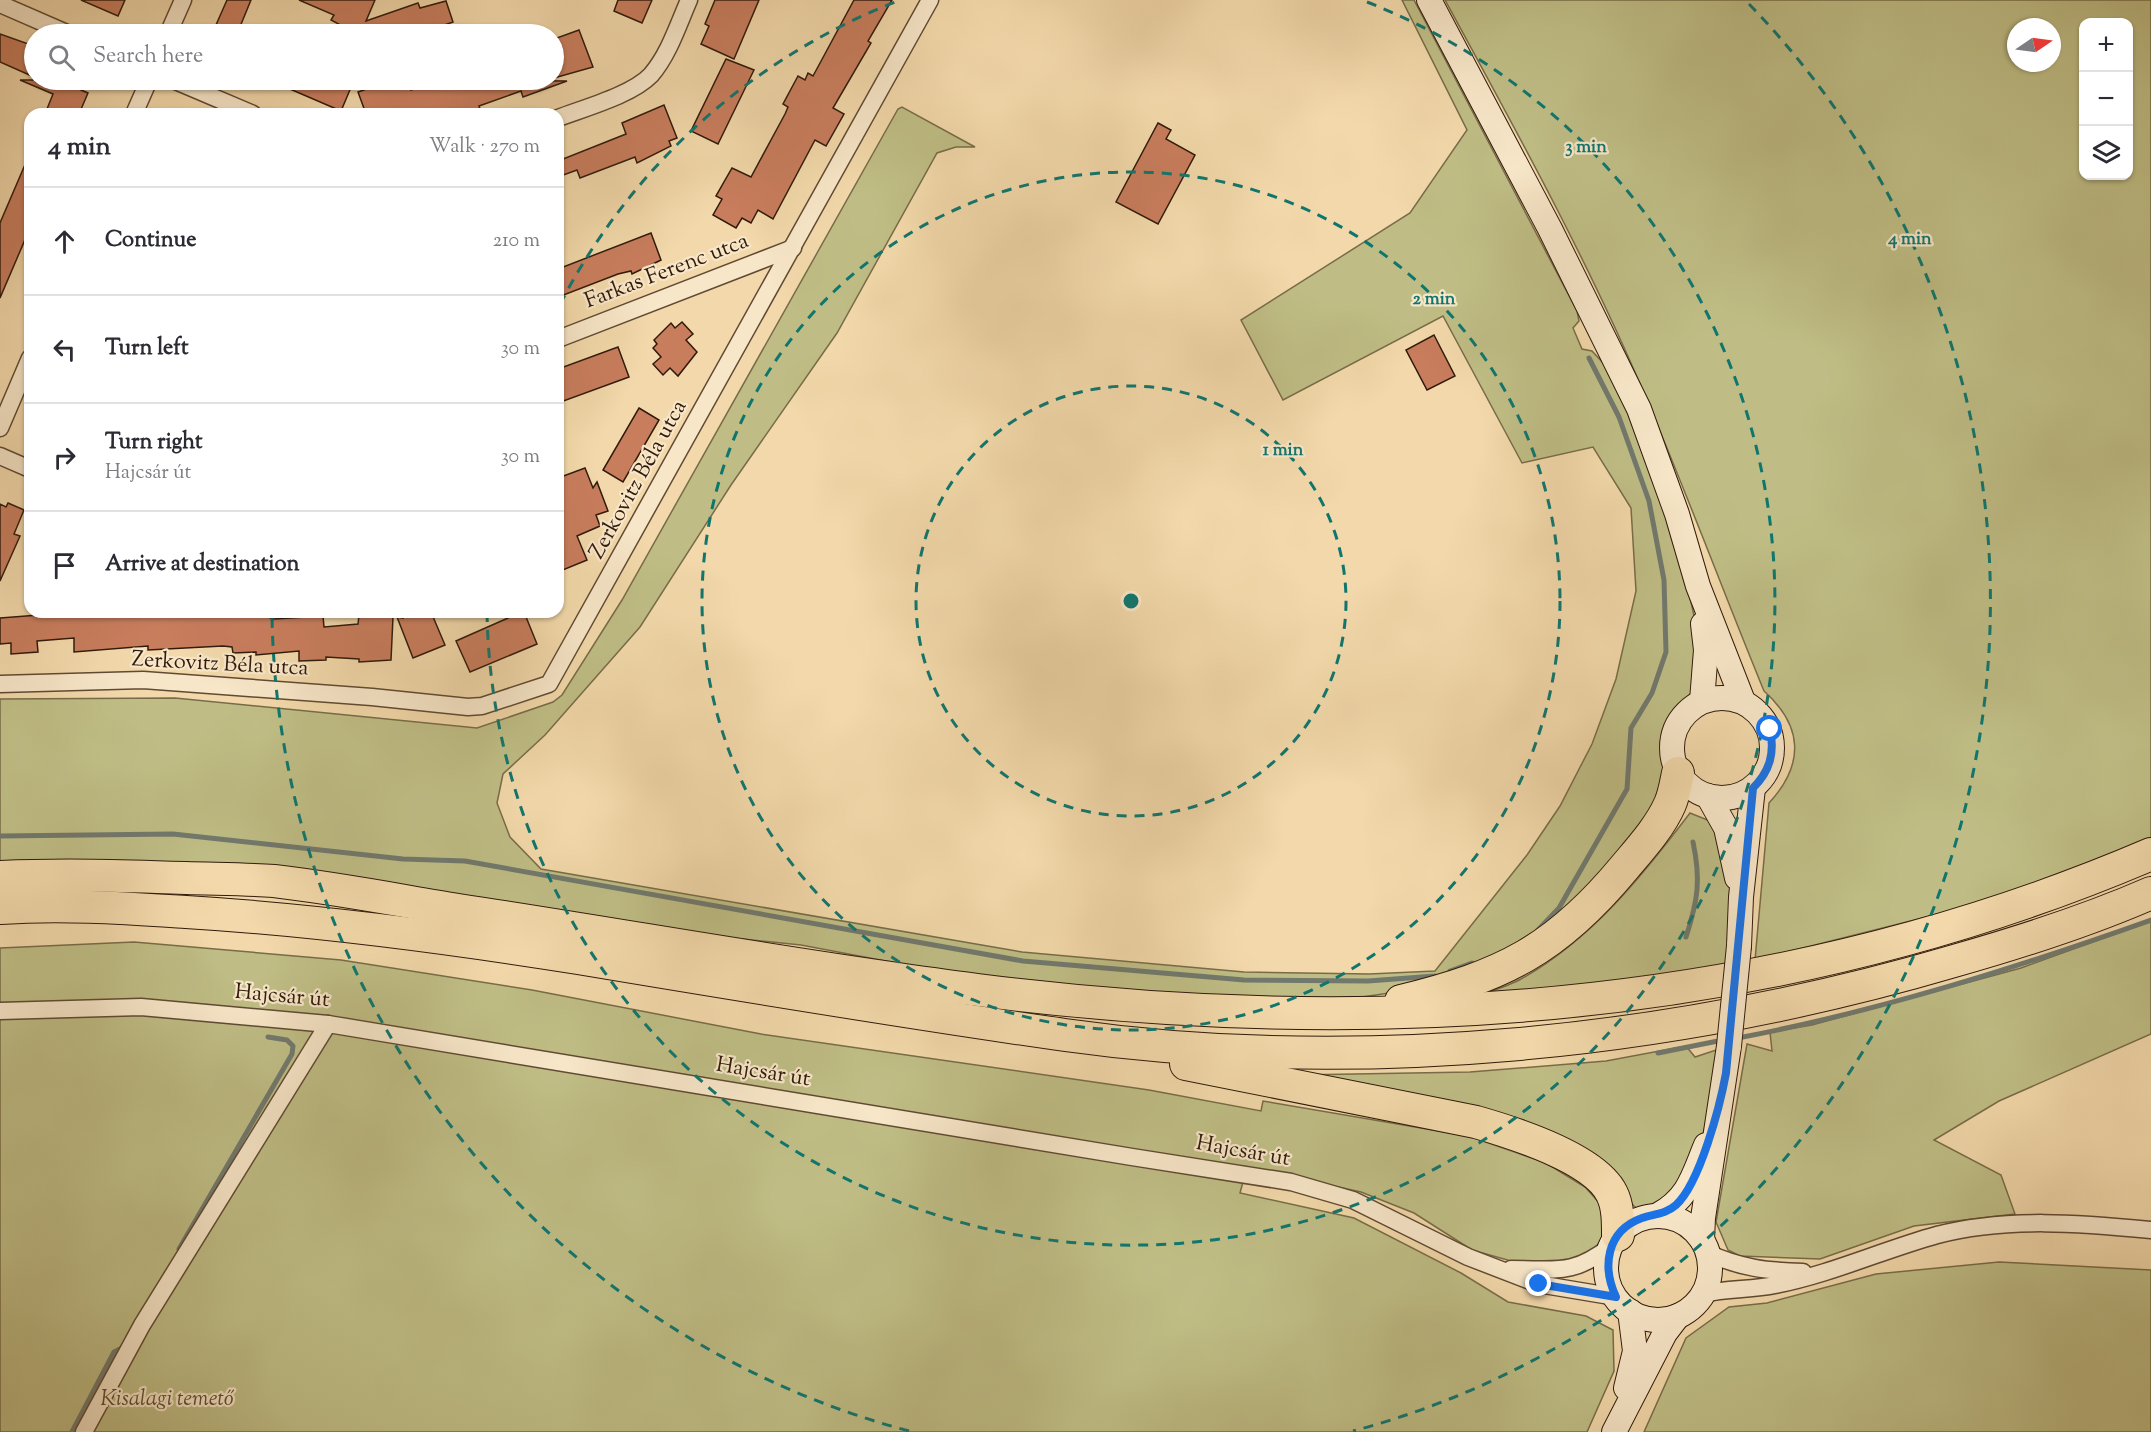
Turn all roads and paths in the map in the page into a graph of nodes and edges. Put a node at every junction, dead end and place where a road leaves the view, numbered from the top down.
1 (183, 0) edge
2 (689, 0) edge
3 (930, 0) edge
4 (1429, 0) edge
5 (0, 4) edge
6 (46, 24) edge
7 (172, 24) edge
8 (145, 90) edge
9 (197, 90) edge
10 (137, 108) edge
11 (239, 108) edge
12 (564, 116) edge
13 (793, 248) junction
14 (564, 337) edge
15 (24, 372) edge
16 (0, 428) edge
17 (0, 456) edge
18 (24, 466) edge
19 (1698, 586) junction
20 (0, 684) edge
21 (1702, 701) junction
22 (1743, 701) junction
23 (1678, 773) junction
24 (1753, 788) junction
25 (1708, 796) junction
26 (2151, 854) edge
27 (0, 876) edge
28 (2151, 893) edge
29 (1741, 897) junction
30 (0, 908) edge
31 (0, 1011) edge
32 (1345, 1015) junction
33 (328, 1024) junction
34 (1071, 1036) junction
35 (1719, 1112) junction
36 (1658, 1215) junction
37 (2151, 1230) edge
38 (1615, 1240) junction
39 (1705, 1246) junction
40 (1502, 1268) junction
41 (1822, 1272) junction
42 (1703, 1294) junction
43 (1623, 1304) junction
44 (1677, 1316) junction
45 (84, 1432) edge
46 (1613, 1432) edge

1 - 7 street
2 - 12 street
3 - 13 street, Zerkovitz Béla utca
4 - 19 street
5 - 6 street
8 - 10 street
9 - 11 street
13 - 14 street, Farkas Ferenc utca
13 - 20 street, Zerkovitz Béla utca
15 - 16 street
17 - 18 street
19 - 21 street
19 - 22 street
21 - 22 street
21 - 23 street
22 - 24 street
23 - 25 street
23 - 32 highway
24 - 25 street
24 - 29 street
25 - 29 street
26 - 32 highway
27 - 32 highway
28 - 34 highway
29 - 35 street, bridge
30 - 34 highway
31 - 33 street, Hajcsár út
33 - 40 street, Hajcsár út
33 - 45 street
34 - 38 highway
35 - 36 street
35 - 39 street
36 - 38 street
36 - 39 street
37 - 41 street
38 - 40 street, Hajcsár út
38 - 43 street
39 - 41 street
39 - 42 street
40 - 43 street, Hajcsár út
41 - 42 street
42 - 44 street
43 - 44 street
43 - 46 street
44 - 46 street

